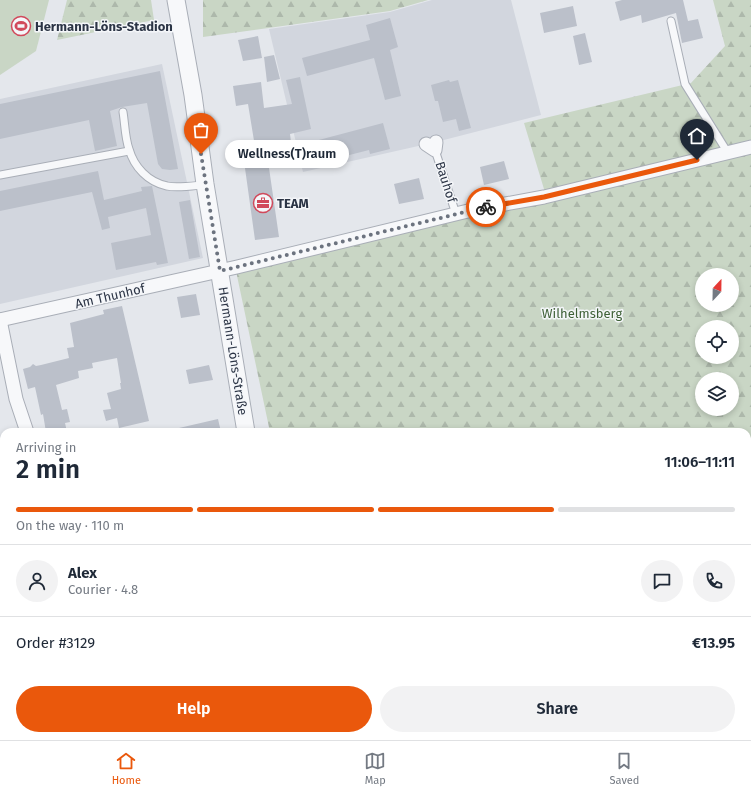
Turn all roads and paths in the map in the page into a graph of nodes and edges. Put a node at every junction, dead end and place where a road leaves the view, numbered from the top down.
1 (176, 0) edge
2 (671, 21) dead end
3 (123, 112) dead end
4 (432, 146) dead end
5 (751, 147) edge
6 (129, 151) junction
7 (728, 153) junction
8 (0, 175) edge
9 (205, 184) junction
10 (456, 214) junction
11 (220, 271) junction
12 (0, 320) edge
13 (26, 428) edge
14 (245, 428) edge

1 - 9 street, Hermann-Löns-Straße
2 - 7 lane
3 - 6 lane
4 - 10 lane, Bauhof
5 - 7 street, Hermann-Löns-Straße
6 - 8 lane
6 - 9 lane
7 - 10 street, Hermann-Löns-Straße
9 - 11 street, Hermann-Löns-Straße
10 - 11 street, Hermann-Löns-Straße
11 - 12 street, Am Thunhof
11 - 14 street, Hermann-Löns-Straße
12 - 13 street

